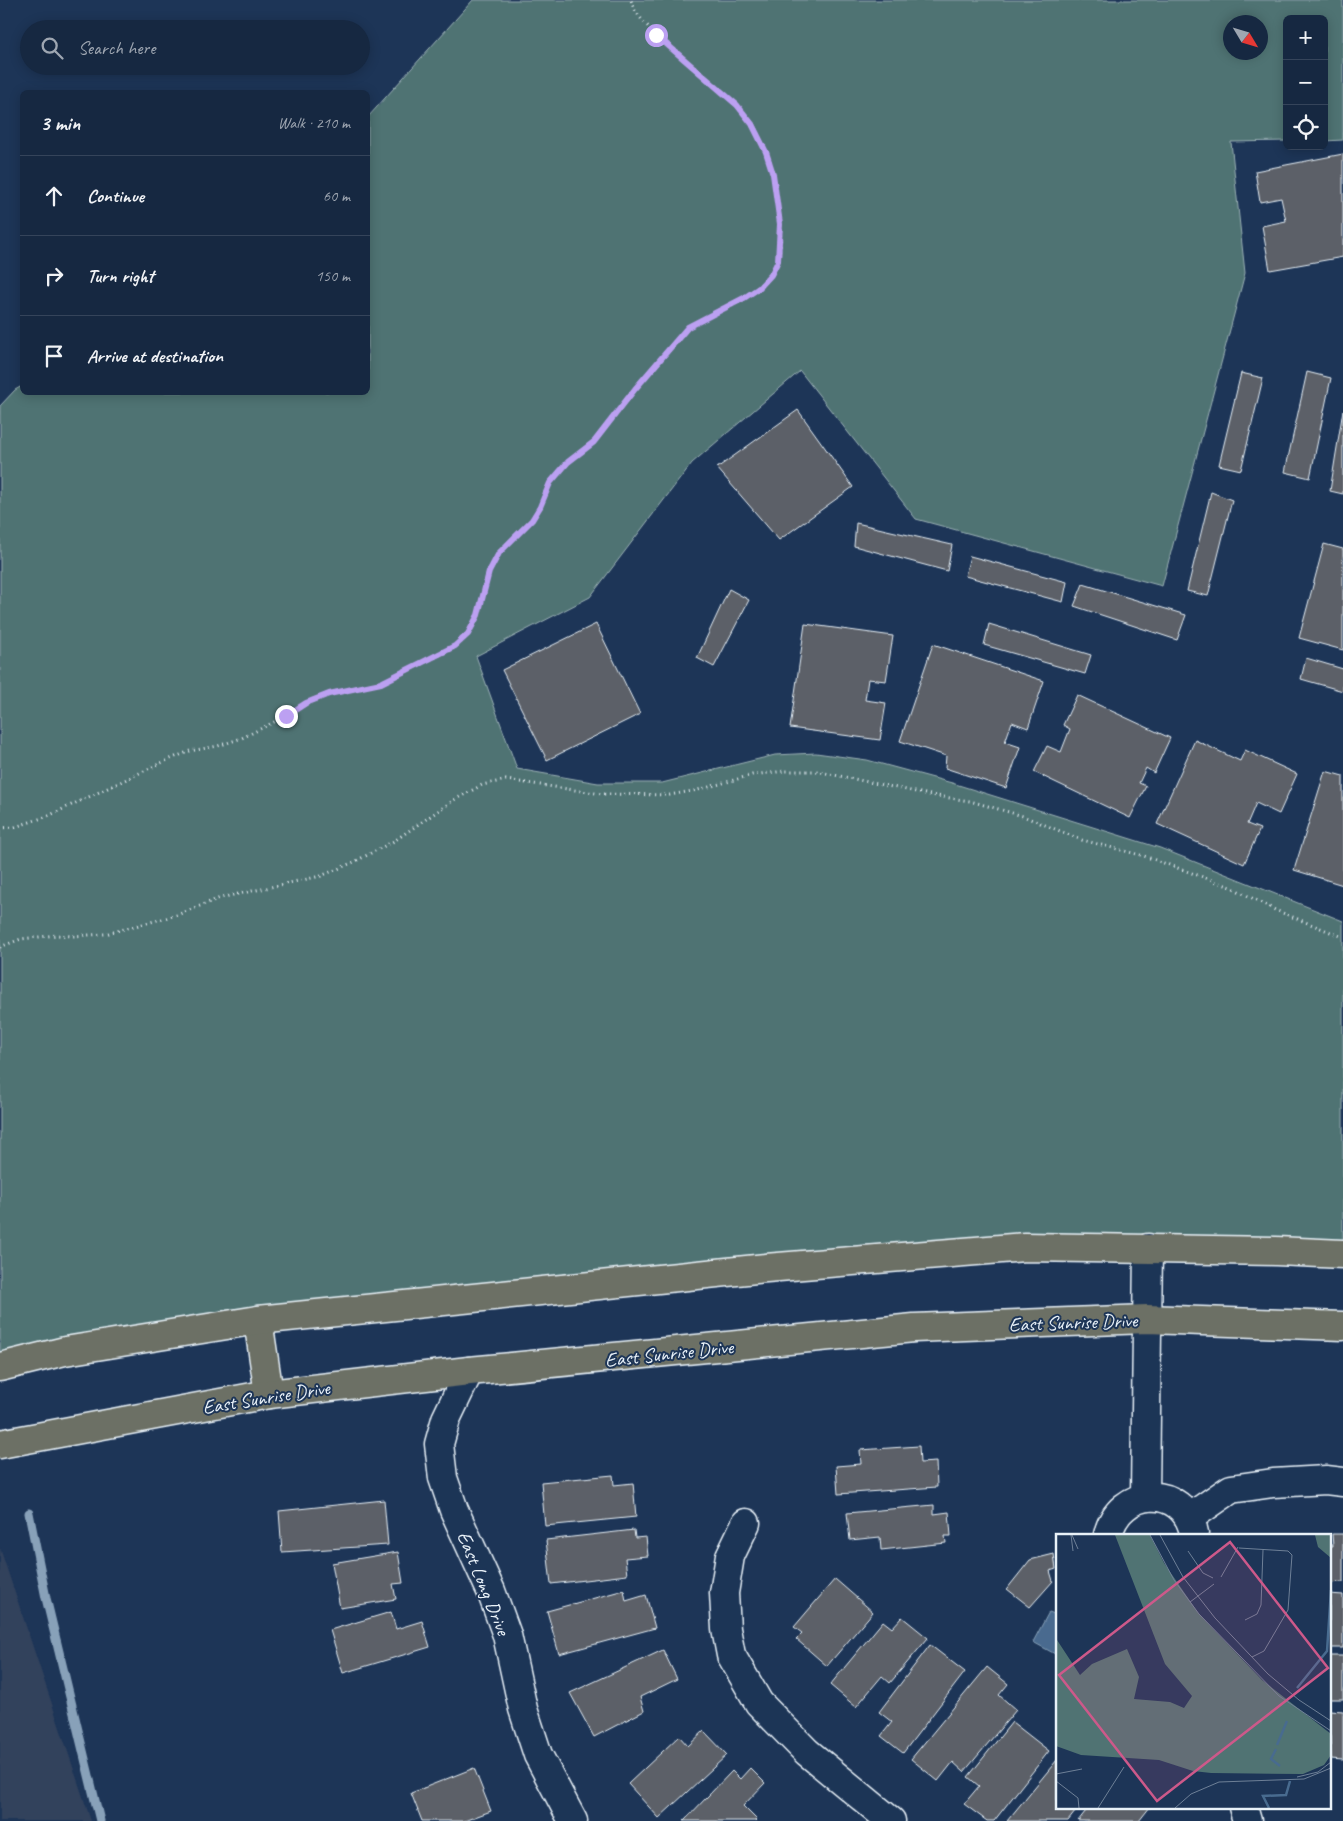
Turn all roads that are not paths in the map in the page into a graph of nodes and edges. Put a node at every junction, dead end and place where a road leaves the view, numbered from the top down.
1 (1148, 1248) junction
2 (1343, 1254) edge
3 (1147, 1319) junction
4 (258, 1320) junction
5 (1343, 1326) edge
6 (0, 1367) edge
7 (469, 1372) junction
8 (269, 1394) junction
9 (0, 1444) edge
10 (1343, 1482) edge
11 (1145, 1496) junction
12 (746, 1523) dead end
13 (1192, 1526) edge
14 (1108, 1534) edge
15 (1243, 1808) edge
16 (573, 1821) edge
17 (891, 1821) edge
18 (1248, 1821) edge

1 - 2 main road
1 - 3 street
1 - 4 main road
3 - 5 main road, East Sunrise Drive
3 - 7 main road, East Sunrise Drive
3 - 11 street
4 - 6 main road
4 - 8 main road
7 - 8 main road, East Sunrise Drive
7 - 16 street, East Long Drive
8 - 9 main road, East Sunrise Drive
10 - 13 street
11 - 13 street
11 - 14 street
12 - 17 street
15 - 18 street

